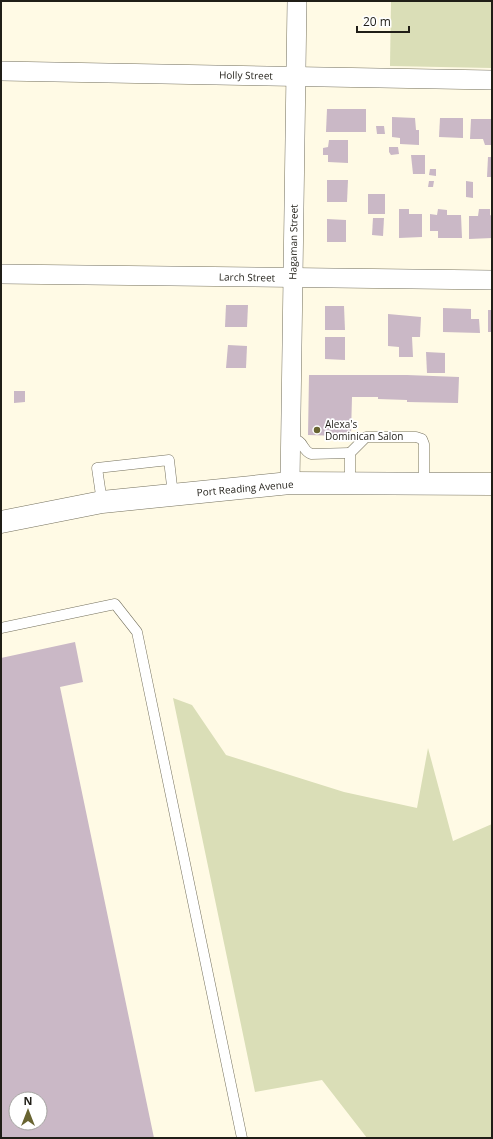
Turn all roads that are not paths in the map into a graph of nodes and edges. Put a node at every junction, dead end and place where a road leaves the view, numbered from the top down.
1 (297, 1) edge
2 (1, 71) edge
3 (296, 76) junction
4 (492, 80) edge
5 (1, 274) edge
6 (293, 278) junction
7 (492, 280) edge
8 (290, 439) junction
9 (350, 453) junction
10 (290, 483) junction
11 (350, 483) junction
12 (424, 484) junction
13 (492, 484) edge
14 (173, 495) junction
15 (102, 502) junction
16 (1, 522) edge
17 (1, 628) edge
18 (242, 1138) edge

1 - 3 street, Hagaman Street
2 - 3 street, Holly Street
3 - 4 street, Holly Street
3 - 6 street, Hagaman Street
5 - 6 street, Larch Street
6 - 7 street, Larch Street
6 - 8 street, Hagaman Street
8 - 9 lane
8 - 10 street, Hagaman Street
9 - 11 lane
9 - 12 lane
10 - 11 street, Port Reading Avenue
10 - 14 street, Port Reading Avenue
11 - 12 street, Port Reading Avenue
12 - 13 street, Port Reading Avenue
14 - 15 street, Port Reading Avenue
14 - 15 lane
15 - 16 street, Port Reading Avenue
17 - 18 lane

